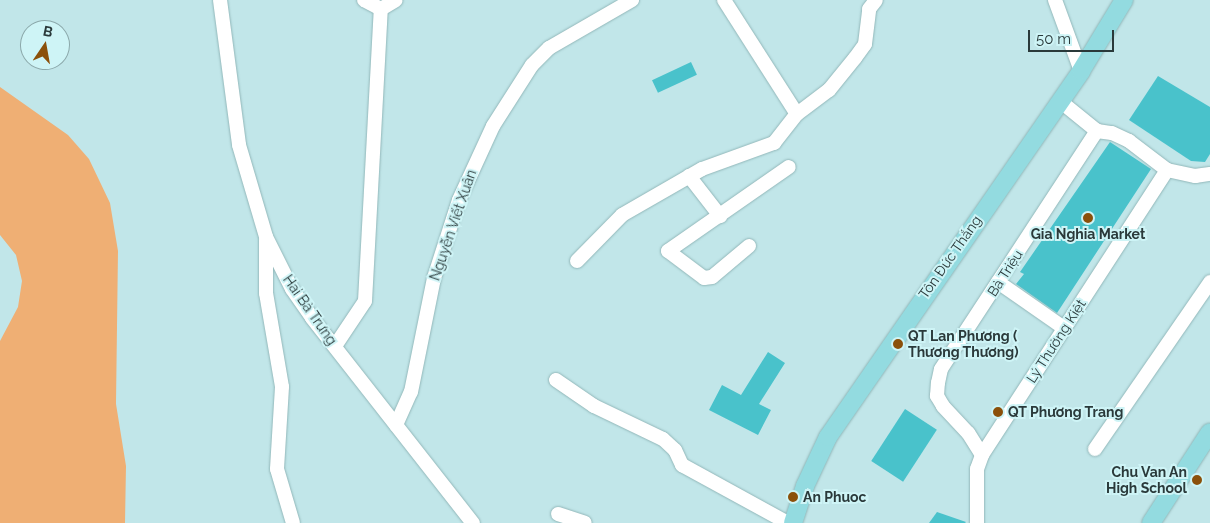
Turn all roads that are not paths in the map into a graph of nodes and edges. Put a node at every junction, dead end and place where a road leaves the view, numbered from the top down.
1 (220, 0) edge
2 (364, 0) edge
3 (396, 0) edge
4 (632, 0) edge
5 (724, 0) edge
6 (876, 0) edge
7 (1055, 0) edge
8 (1124, 0) edge
9 (381, 8) junction
10 (1081, 71) junction
11 (1060, 101) junction
12 (798, 114) junction
13 (1097, 131) junction
14 (789, 167) dead end
15 (1167, 170) junction
16 (1210, 174) edge
17 (689, 176) junction
18 (720, 216) junction
19 (266, 237) junction
20 (749, 246) dead end
21 (578, 261) dead end
22 (998, 282) junction
23 (1210, 282) edge
24 (1064, 328) junction
25 (334, 346) junction
26 (556, 380) dead end
27 (396, 425) junction
28 (1210, 432) edge
29 (1095, 449) dead end
30 (982, 455) junction
31 (558, 514) dead end
32 (293, 523) edge
33 (473, 523) edge
34 (586, 523) edge
35 (788, 523) edge
36 (793, 523) edge
37 (977, 523) edge
38 (1151, 523) edge

1 - 19 street, Hai Bà Trưng
2 - 9 street
3 - 9 street
4 - 27 street, Nguyễn Viết Xuân
5 - 12 street
6 - 12 street
7 - 10 street
8 - 10 main road, Tôn Đức Thắng
9 - 25 street
10 - 11 main road, Tôn Đức Thắng
11 - 13 street
11 - 36 main road, Tôn Đức Thắng
12 - 17 street
13 - 15 street
13 - 22 street, Bà Triệu
14 - 18 street
15 - 16 street
15 - 24 street, Lý Thường Kiệt
17 - 18 street
17 - 21 street
18 - 20 street
19 - 25 street, Hai Bà Trưng
19 - 32 street
22 - 24 street
22 - 30 street, Bà Triệu
23 - 29 street
24 - 30 street, Lý Thường Kiệt
25 - 27 street, Hai Bà Trưng
26 - 35 street
27 - 33 street, Hai Bà Trưng
28 - 38 main road
30 - 37 street, Lý Thường Kiệt
31 - 34 street

